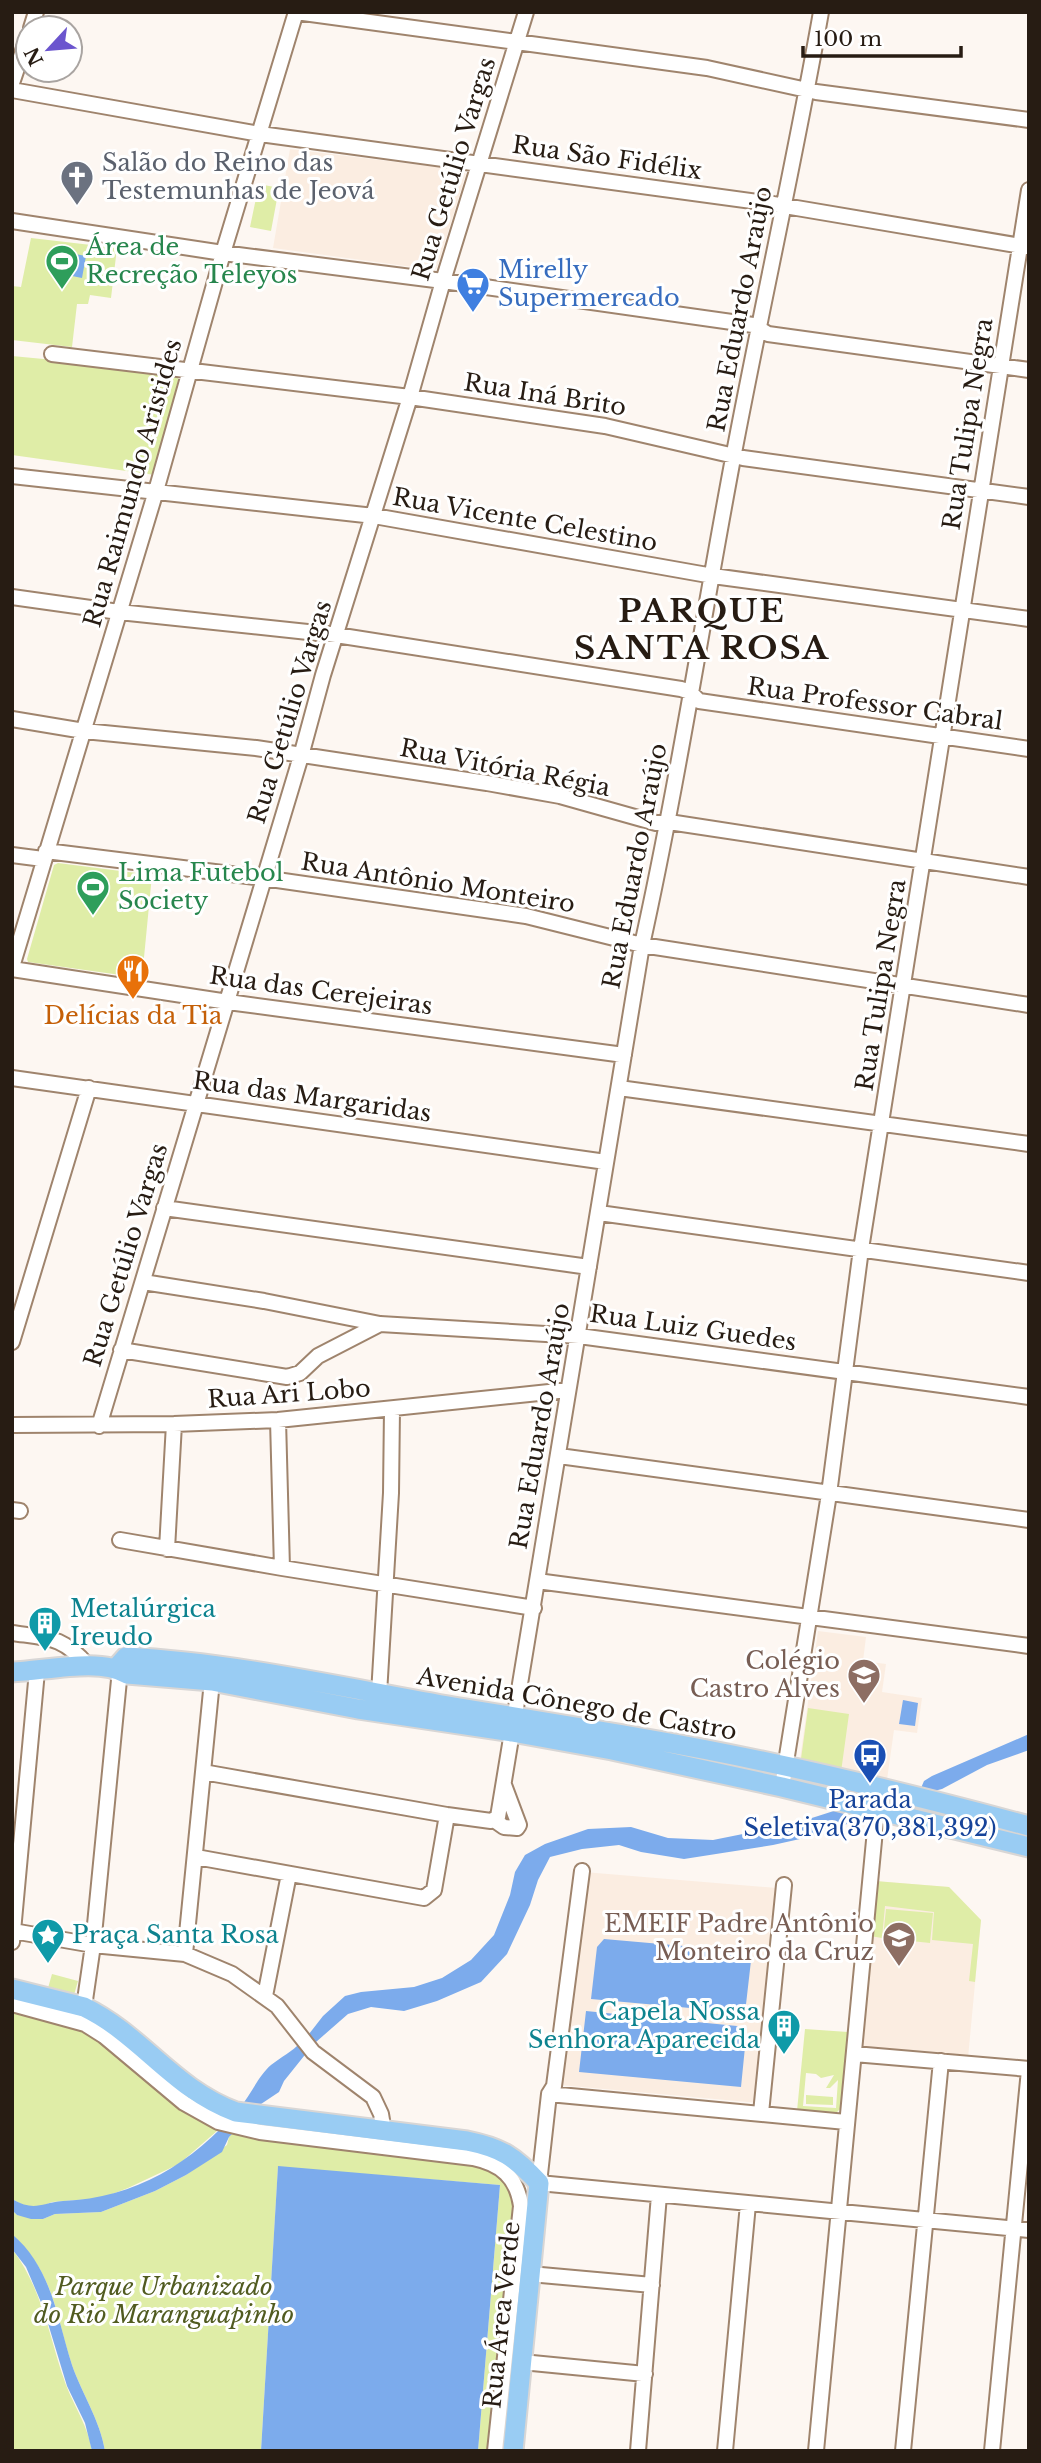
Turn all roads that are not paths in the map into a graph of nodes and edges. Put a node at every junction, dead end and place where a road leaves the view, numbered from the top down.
1 (296, 12) edge
2 (526, 12) edge
3 (821, 12) edge
4 (516, 44) junction
5 (12, 90) edge
6 (807, 90) junction
7 (1029, 120) edge
8 (260, 134) junction
9 (481, 163) junction
10 (1029, 190) edge
11 (783, 207) junction
12 (12, 220) edge
13 (1024, 246) edge
14 (223, 253) junction
15 (443, 281) junction
16 (758, 328) junction
17 (52, 354) dead end
18 (1000, 366) junction
19 (191, 370) junction
20 (1029, 370) edge
21 (410, 397) junction
22 (734, 456) junction
23 (12, 476) edge
24 (156, 491) junction
25 (981, 491) junction
26 (1029, 497) edge
27 (373, 516) junction
28 (713, 576) junction
29 (12, 597) edge
30 (962, 610) junction
31 (119, 612) junction
32 (1029, 619) edge
33 (336, 635) junction
34 (690, 692) junction
35 (12, 719) edge
36 (84, 731) junction
37 (943, 737) junction
38 (1029, 749) edge
39 (301, 756) junction
40 (669, 822) junction
41 (12, 855) edge
42 (45, 855) junction
43 (923, 862) junction
44 (1029, 877) edge
45 (263, 878) junction
46 (642, 946) junction
47 (12, 968) edge
48 (904, 986) junction
49 (228, 1002) junction
50 (1029, 1004) edge
51 (624, 1055) junction
52 (12, 1078) edge
53 (89, 1088) junction
54 (619, 1088) junction
55 (195, 1104) junction
56 (882, 1125) junction
57 (1029, 1144) edge
58 (606, 1163) junction
59 (164, 1208) junction
60 (599, 1213) junction
61 (861, 1249) junction
62 (589, 1267) junction
63 (1029, 1273) edge
64 (143, 1282) junction
65 (380, 1324) junction
66 (579, 1336) junction
67 (12, 1342) edge
68 (121, 1350) junction
69 (844, 1371) junction
70 (568, 1390) junction
71 (1029, 1397) edge
72 (392, 1409) junction
73 (278, 1420) junction
74 (174, 1424) junction
75 (12, 1425) edge
76 (99, 1426) junction
77 (559, 1455) junction
78 (829, 1494) junction
79 (1029, 1520) edge
80 (120, 1540) dead end
81 (167, 1549) junction
82 (282, 1568) junction
83 (537, 1581) junction
84 (384, 1583) junction
85 (534, 1608) junction
86 (810, 1619) junction
87 (12, 1633) edge
88 (1029, 1646) edge
89 (88, 1666) junction
90 (117, 1667) junction
91 (12, 1671) edge
92 (37, 1671) junction
93 (213, 1672) junction
94 (366, 1698) junction
95 (514, 1725) junction
96 (787, 1767) junction
97 (203, 1772) junction
98 (504, 1784) junction
99 (782, 1787) junction
100 (879, 1788) junction
101 (878, 1810) junction
102 (447, 1815) junction
103 (495, 1820) junction
104 (1029, 1826) edge
105 (1029, 1847) edge
106 (196, 1857) junction
107 (582, 1871) dead end
108 (289, 1874) junction
109 (784, 1885) dead end
110 (13, 1936) edge
111 (93, 1945) junction
112 (185, 1954) junction
113 (12, 1989) edge
114 (265, 1996) junction
115 (12, 2004) edge
116 (84, 2007) junction
117 (853, 2054) junction
118 (941, 2062) junction
119 (1029, 2070) edge
120 (550, 2094) junction
121 (761, 2113) junction
122 (237, 2120) junction
123 (846, 2123) junction
124 (384, 2132) junction
125 (539, 2183) junction
126 (659, 2195) junction
127 (748, 2204) junction
128 (838, 2211) junction
129 (925, 2220) junction
130 (1012, 2228) junction
131 (1029, 2230) edge
132 (530, 2274) junction
133 (652, 2285) junction
134 (522, 2362) junction
135 (645, 2374) junction
136 (495, 2451) edge
137 (513, 2451) edge
138 (638, 2451) edge
139 (725, 2451) edge
140 (816, 2451) edge
141 (903, 2451) edge
142 (992, 2451) edge

1 - 4 street
1 - 8 street, Rua Raimundo Aristides
2 - 4 street, Rua Getúlio Vargas
3 - 6 street, Rua Eduardo Araújo
4 - 6 street
4 - 9 street, Rua Getúlio Vargas
5 - 8 street, Rua São Fidélix
6 - 7 street
6 - 11 street, Rua Eduardo Araújo
8 - 9 street, Rua São Fidélix
8 - 14 street, Rua Raimundo Aristides
9 - 11 street, Rua São Fidélix
9 - 15 street, Rua Getúlio Vargas
10 - 13 street, Rua Tulipa Negra
11 - 13 street, Rua São Fidélix
11 - 16 street, Rua Eduardo Araújo
12 - 14 street
13 - 18 street, Rua Tulipa Negra
14 - 15 street
14 - 19 street, Rua Raimundo Aristides
15 - 16 street
15 - 21 street, Rua Getúlio Vargas
16 - 18 street
16 - 22 street, Rua Eduardo Araújo
17 - 19 street, Rua Iná Brito
18 - 20 street
18 - 25 street, Rua Tulipa Negra
19 - 21 street, Rua Iná Brito
19 - 24 street, Rua Raimundo Aristides
21 - 22 street, Rua Iná Brito
21 - 27 street, Rua Getúlio Vargas
22 - 25 street, Rua Iná Brito
22 - 28 street, Rua Eduardo Araújo
23 - 24 street, Rua Vicente Celestino
24 - 27 street, Rua Vicente Celestino
24 - 31 street, Rua Raimundo Aristides
25 - 26 street, Rua Iná Brito
25 - 30 street, Rua Tulipa Negra
27 - 28 street, Rua Vicente Celestino
27 - 33 street, Rua Getúlio Vargas
28 - 30 street, Rua Vicente Celestino
28 - 34 street, Rua Eduardo Araújo
29 - 31 street, Rua Professor Cabral
30 - 32 street, Rua Vicente Celestino
30 - 37 street, Rua Tulipa Negra
31 - 33 street, Rua Professor Cabral
31 - 36 street, Rua Raimundo Aristides
33 - 34 street, Rua Professor Cabral
33 - 39 street, Rua Getúlio Vargas
34 - 37 street, Rua Professor Cabral
34 - 40 street, Rua Eduardo Araújo
35 - 36 street, Rua Vitória Régia
36 - 39 street, Rua Vitória Régia
36 - 42 street, Rua Raimundo Aristides
37 - 38 street, Rua Professor Cabral
37 - 43 street, Rua Tulipa Negra
39 - 40 street, Rua Vitória Régia
39 - 45 street, Rua Getúlio Vargas
40 - 43 street, Rua Vitória Régia
40 - 46 street, Rua Eduardo Araújo
41 - 42 street, Rua Antônio Monteiro
42 - 45 street, Rua Antônio Monteiro
42 - 47 street, Rua Raimundo Aristides
43 - 44 street, Rua Vitória Régia
43 - 48 street, Rua Tulipa Negra
45 - 46 street, Rua Antônio Monteiro
45 - 49 street, Rua Getúlio Vargas
46 - 48 street, Rua Antônio Monteiro
46 - 51 street, Rua Eduardo Araújo
47 - 49 street, Rua das Cerejeiras
48 - 50 street, Rua Antônio Monteiro
48 - 56 street, Rua Tulipa Negra
49 - 51 street, Rua das Cerejeiras
49 - 55 street, Rua Getúlio Vargas
51 - 54 street, Rua Eduardo Araújo
52 - 53 street, Rua das Margaridas
53 - 55 street, Rua das Margaridas
53 - 67 street
54 - 56 street
54 - 58 street, Rua Eduardo Araújo
55 - 58 street, Rua das Margaridas
55 - 59 street, Rua Getúlio Vargas
56 - 57 street
56 - 61 street, Rua Tulipa Negra
58 - 60 street, Rua Eduardo Araújo
59 - 62 street
59 - 64 street, Rua Getúlio Vargas
60 - 61 street
60 - 62 street, Rua Eduardo Araújo
61 - 63 street
61 - 69 street, Rua Tulipa Negra
62 - 66 street, Rua Eduardo Araújo
64 - 65 street, Rua Luiz Guedes
64 - 68 street, Rua Getúlio Vargas
65 - 66 street, Rua Luiz Guedes
65 - 68 street
66 - 69 street, Rua Luiz Guedes
66 - 70 street, Rua Eduardo Araújo
68 - 76 street, Rua Getúlio Vargas
69 - 71 street, Rua Luiz Guedes
69 - 78 street, Rua Tulipa Negra
70 - 72 street, Rua Ari Lobo
70 - 77 street, Rua Eduardo Araújo
72 - 73 street, Rua Ari Lobo
72 - 84 street
73 - 74 street, Rua Ari Lobo
73 - 82 street
74 - 76 street, Rua Ari Lobo
74 - 81 street
75 - 76 street, Rua Ari Lobo
77 - 78 street
77 - 83 street, Rua Eduardo Araújo
78 - 79 street
78 - 86 street, Rua Tulipa Negra
80 - 81 street
81 - 82 street
82 - 84 street
83 - 85 street, Rua Eduardo Araújo
83 - 86 street
84 - 85 street
84 - 94 street
85 - 95 street, Rua Eduardo Araújo
86 - 88 street
86 - 96 street, Rua Tulipa Negra
87 - 89 street
89 - 90 main road, Avenida Cônego de Castro
89 - 92 main road, Avenida Cônego de Castro
90 - 93 main road, Avenida Cônego de Castro
90 - 111 street
91 - 92 main road, Avenida Cônego de Castro
92 - 110 street
93 - 94 main road, Avenida Cônego de Castro
93 - 97 street
94 - 95 main road, Avenida Cônego de Castro
95 - 96 main road, Avenida Cônego de Castro
95 - 98 street, Rua Eduardo Araújo
95 - 99 main road, Avenida Cônego de Castro
96 - 99 street, Rua Tulipa Negra
96 - 100 main road, Avenida Cônego de Castro
97 - 102 street
97 - 106 street
98 - 103 street, Rua Eduardo Araújo
98 - 103 street
99 - 101 main road, Avenida Cônego de Castro
100 - 101 street
100 - 104 main road, Avenida Cônego de Castro
101 - 105 main road, Avenida Cônego de Castro
101 - 117 street
102 - 103 street
102 - 108 street
106 - 108 street
106 - 112 street
107 - 120 street, Rua Área Verde
108 - 114 street
109 - 121 street
110 - 111 street
111 - 112 street
111 - 116 street
112 - 114 street
113 - 116 main road
114 - 124 street
115 - 122 street
116 - 122 main road
117 - 118 street
117 - 123 street
118 - 119 street
118 - 129 street
119 - 130 street
120 - 121 street
120 - 125 street, Rua Área Verde
121 - 123 street
122 - 124 main road
122 - 136 street
123 - 128 street
124 - 125 main road
125 - 126 street
125 - 132 main road, Rua Área Verde
126 - 127 street
126 - 133 street
127 - 128 street
127 - 139 street
128 - 129 street
128 - 140 street
129 - 130 street
129 - 141 street
130 - 131 street
130 - 142 street
132 - 133 street
132 - 134 main road, Rua Área Verde
133 - 135 street
134 - 135 street
134 - 137 main road, Rua Área Verde
135 - 138 street

